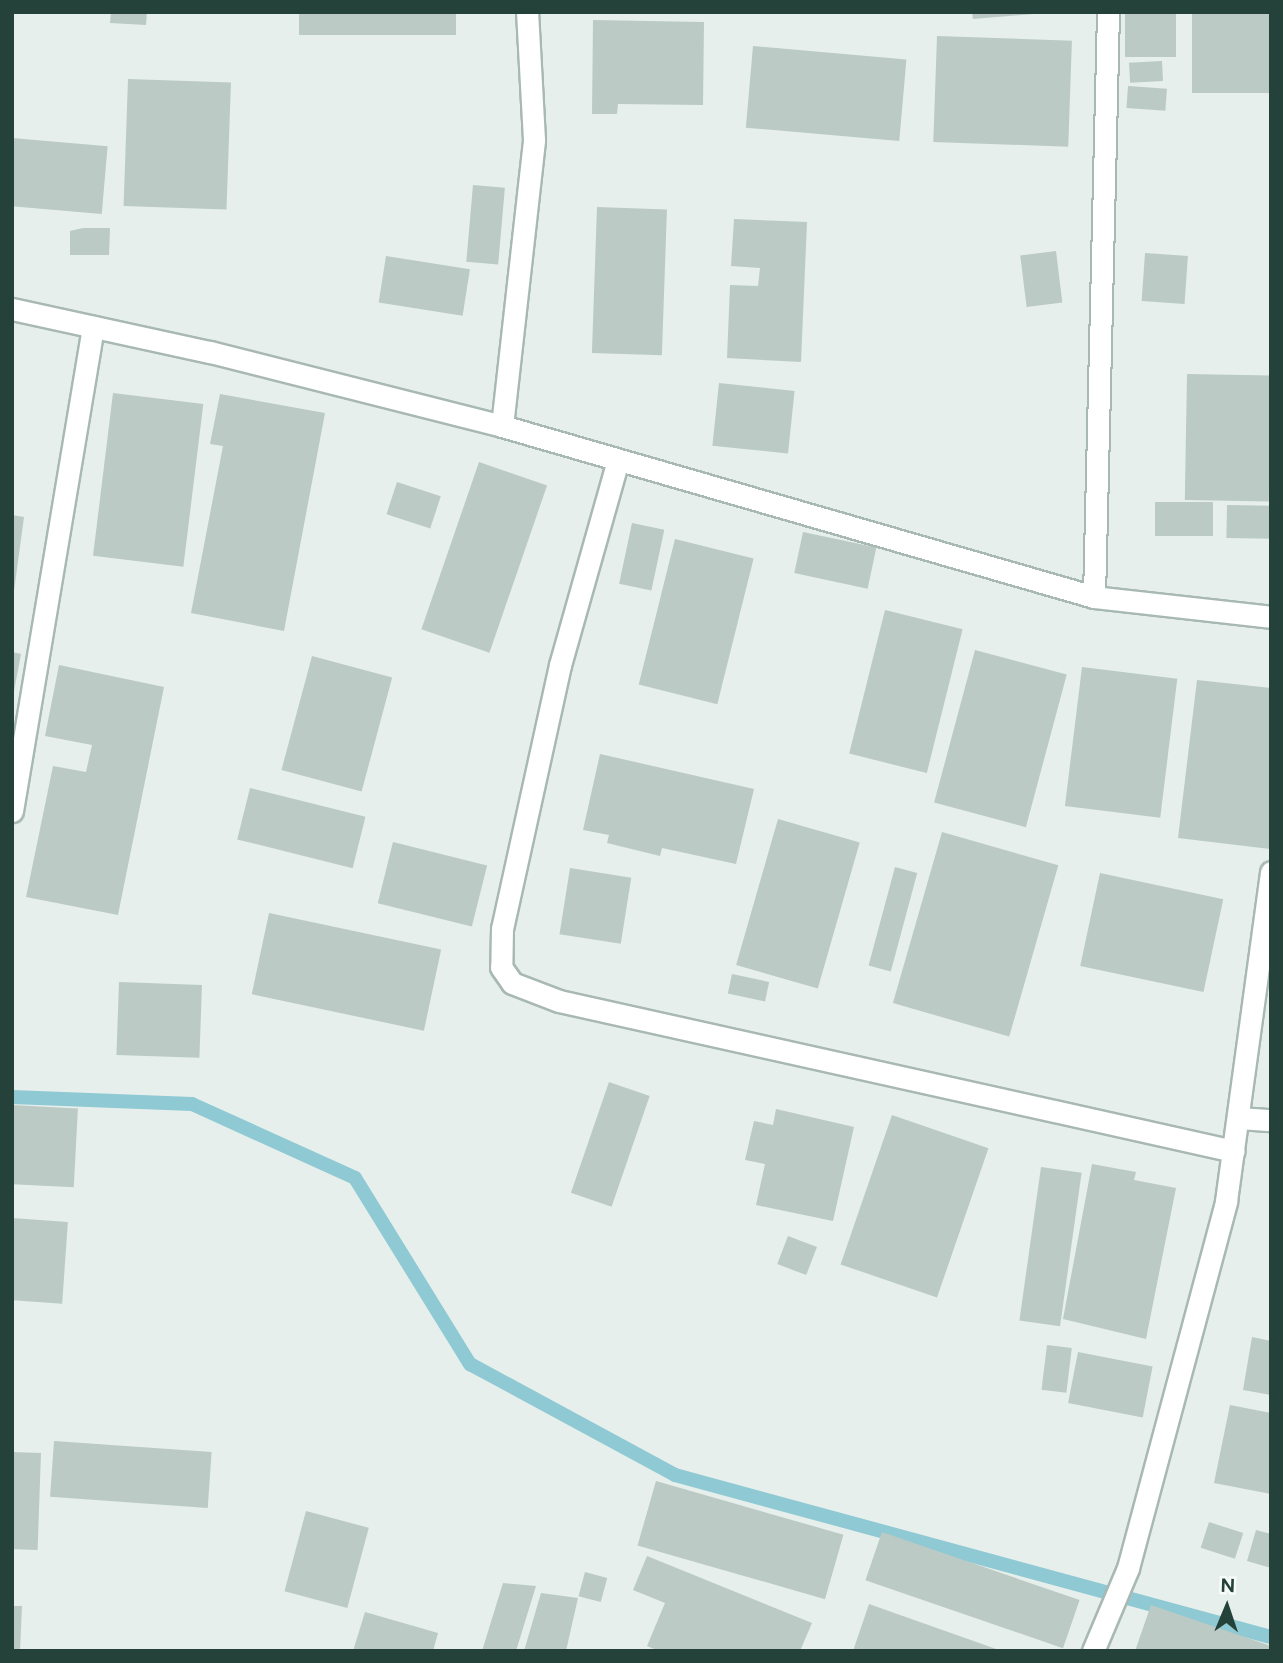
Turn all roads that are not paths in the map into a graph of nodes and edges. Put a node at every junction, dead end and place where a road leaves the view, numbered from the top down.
1 (527, 12) edge
2 (1108, 12) edge
3 (12, 309) edge
4 (93, 327) junction
5 (502, 426) junction
6 (618, 460) junction
7 (1094, 597) junction
8 (1271, 617) edge
9 (12, 811) edge
10 (1271, 872) edge
11 (1239, 1118) junction
12 (1271, 1120) edge
13 (1234, 1151) junction
14 (1093, 1651) edge

1 - 5 street
2 - 7 street
3 - 4 street
4 - 5 street
4 - 9 street
5 - 6 street
6 - 7 street
6 - 13 street
7 - 8 street
10 - 11 street
11 - 12 street
11 - 13 street
13 - 14 street

